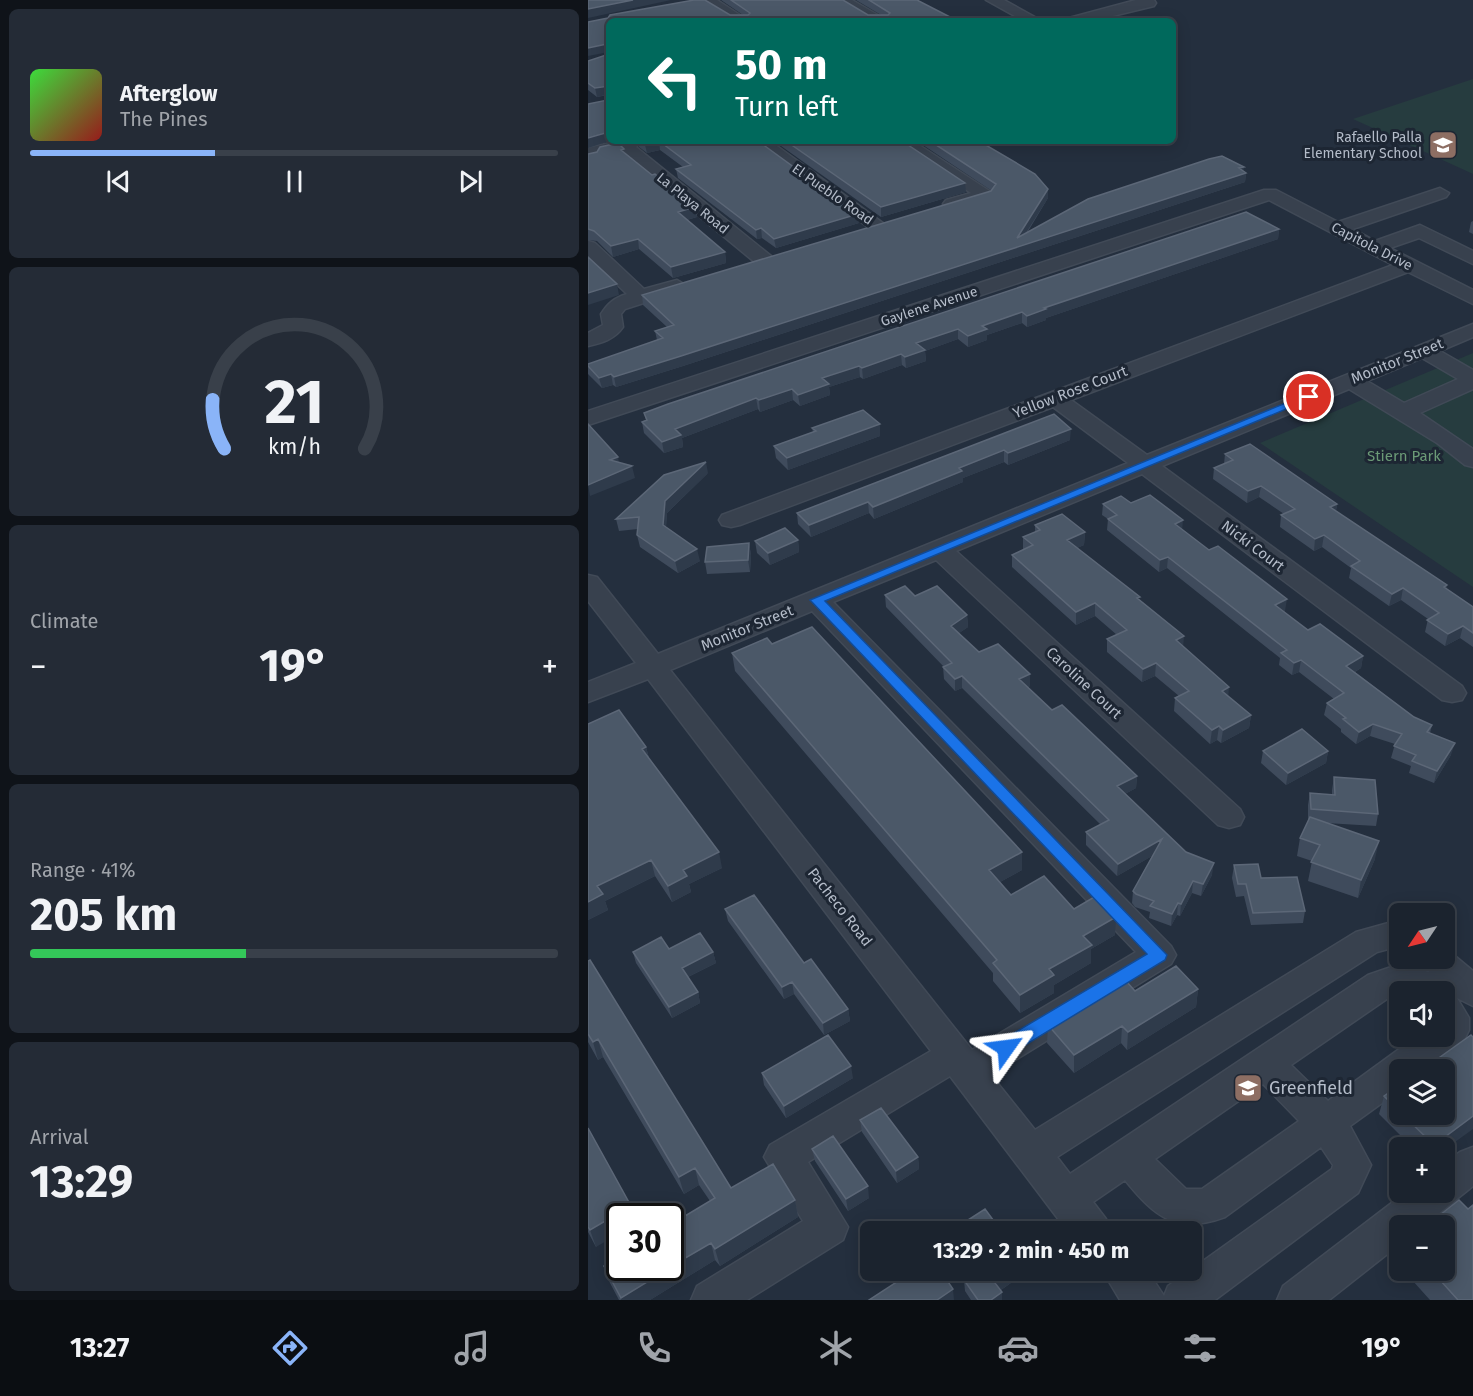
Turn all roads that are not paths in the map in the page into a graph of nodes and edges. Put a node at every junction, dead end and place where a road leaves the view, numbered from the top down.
1 (708, 0) edge
2 (842, 0) edge
3 (993, 0) edge
4 (1143, 0) edge
5 (737, 18) edge
6 (875, 18) edge
7 (1029, 18) edge
8 (1086, 18) edge
9 (627, 144) edge
10 (632, 144) edge
11 (763, 144) edge
12 (906, 144) edge
13 (588, 157) edge
14 (1440, 193) dead end
15 (1270, 194) joint
16 (931, 210) edge
17 (899, 219) edge
18 (878, 226) junction
19 (1338, 228) junction
20 (855, 233) edge
21 (588, 247) edge
22 (1375, 247) junction
23 (787, 253) edge
24 (1473, 258) edge
25 (764, 260) junction
26 (1410, 265) junction
27 (741, 267) edge
28 (697, 280) edge
29 (641, 297) junction
30 (1473, 298) edge
31 (1473, 330) edge
32 (588, 340) edge
33 (1423, 351) junction
34 (1350, 380) junction
35 (1473, 380) edge
36 (1055, 398) junction
37 (1403, 412) junction
38 (588, 418) edge
39 (1473, 460) edge
40 (1144, 465) junction
41 (730, 519) dead end
42 (939, 549) junction
43 (588, 583) edge
44 (816, 600) junction
45 (653, 667) junction
46 (588, 693) edge
47 (1452, 693) dead end
48 (1229, 817) dead end
49 (1389, 936) edge
50 (1448, 969) edge
51 (1414, 981) edge
52 (1473, 992) edge
53 (1430, 1047) edge
54 (1414, 1059) edge
55 (961, 1063) junction
56 (1265, 1063) junction
57 (1389, 1078) edge
58 (1325, 1124) junction
59 (1031, 1153) junction
60 (1128, 1156) junction
61 (1473, 1164) edge
62 (1455, 1178) edge
63 (1066, 1198) junction
64 (1422, 1203) edge
65 (1084, 1221) edge
66 (711, 1300) edge
67 (1182, 1300) edge
68 (1297, 1300) edge

1 - 5 street
2 - 6 street
3 - 7 street
4 - 8 street
9 - 13 street
10 - 25 street, La Playa Road
11 - 18 street, El Pueblo Road
12 - 16 street
14 - 19 street
15 - 19 street, Capitola Drive
15 - 38 street, Gaylene Avenue
17 - 18 street
18 - 20 street
19 - 22 street, Capitola Drive
21 - 29 street
22 - 24 street
22 - 26 street, Capitola Drive
23 - 25 street
25 - 27 street
26 - 30 street, Capitola Drive
26 - 36 street, Yellow Rose Court
28 - 29 street
29 - 32 street
31 - 33 street, Monitor Street
33 - 34 street, Monitor Street
33 - 35 street
34 - 37 street
34 - 40 street, Monitor Street
35 - 37 street
36 - 40 street, Nicki Court
36 - 41 street, Yellow Rose Court
37 - 39 street
40 - 42 street, Monitor Street
40 - 47 street, Nicki Court
42 - 44 street, Monitor Street
42 - 48 street, Caroline Court
43 - 45 street, Pacheco Road
44 - 45 street, Monitor Street
44 - 55 street
45 - 46 street, Monitor Street
45 - 55 street, Pacheco Road
49 - 59 street
50 - 52 street
51 - 56 street
53 - 54 street
55 - 59 street, Pacheco Road
55 - 66 street
56 - 58 street
56 - 60 street
57 - 58 street
58 - 60 street
58 - 67 street
59 - 63 street, Pacheco Road
60 - 63 street
61 - 62 street
63 - 65 street, Pacheco Road
64 - 68 street

